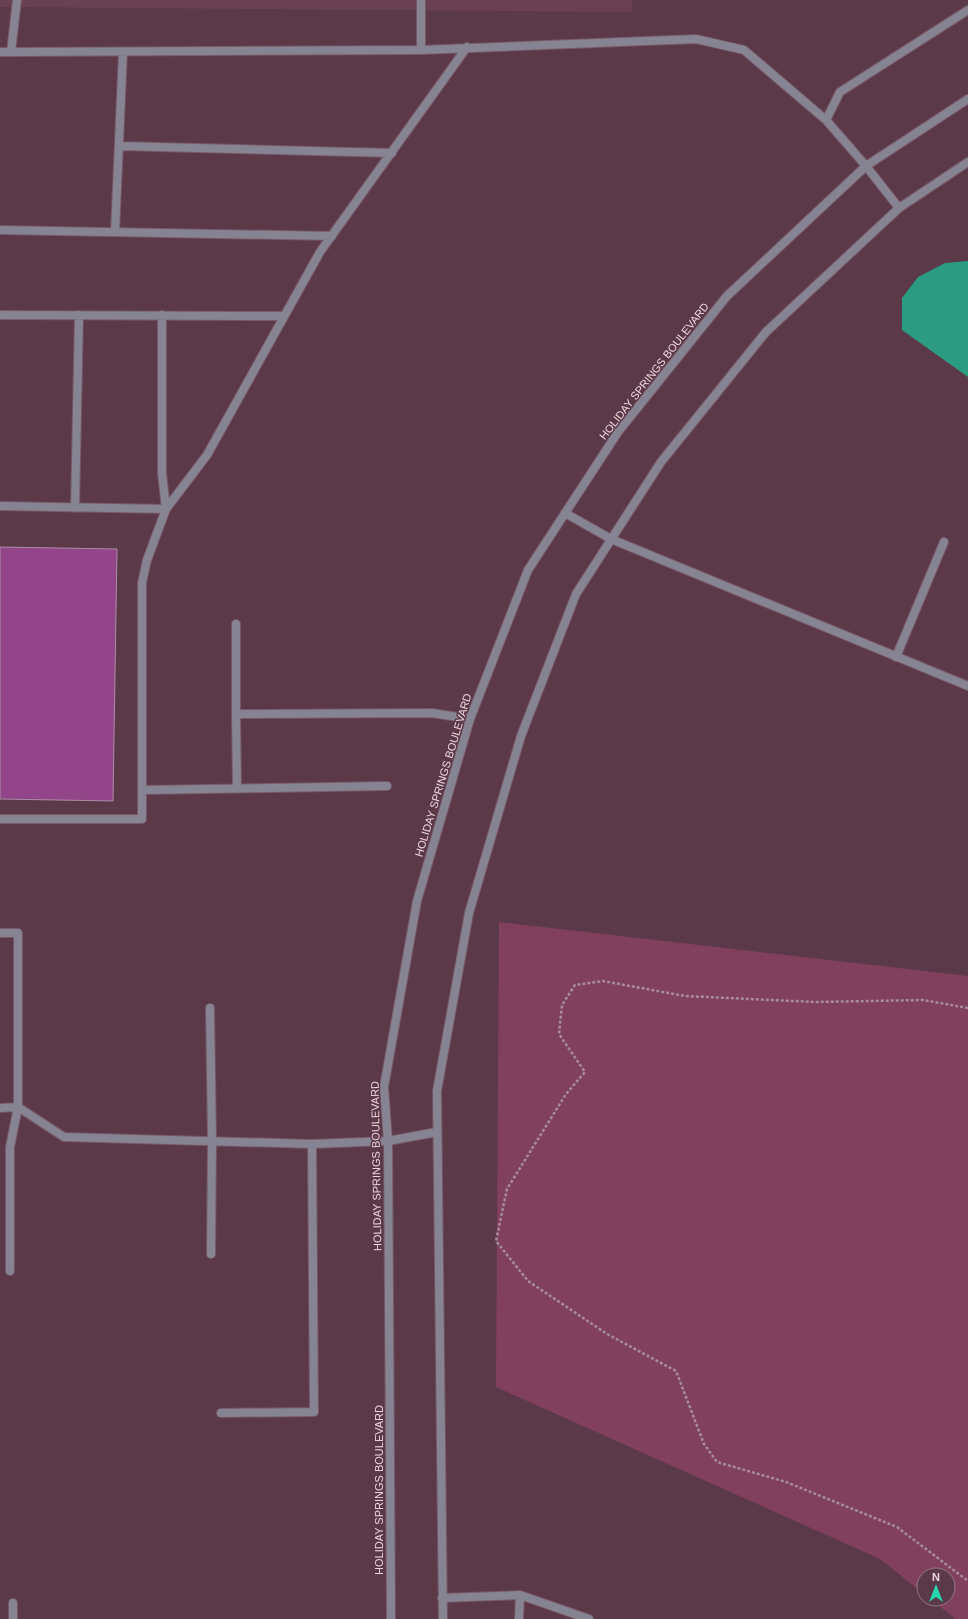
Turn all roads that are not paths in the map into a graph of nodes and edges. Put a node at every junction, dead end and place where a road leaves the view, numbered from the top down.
1 (18, 0) edge
2 (421, 0) edge
3 (968, 10) edge
4 (467, 47) junction
5 (421, 50) junction
6 (0, 52) edge
7 (11, 52) junction
8 (123, 52) junction
9 (968, 99) edge
10 (826, 120) junction
11 (119, 146) junction
12 (392, 153) junction
13 (968, 162) edge
14 (866, 166) junction
15 (899, 208) junction
16 (0, 230) edge
17 (115, 232) junction
18 (332, 236) junction
19 (0, 315) edge
20 (79, 315) junction
21 (162, 315) junction
22 (284, 316) junction
23 (0, 506) edge
24 (75, 508) junction
25 (166, 509) junction
26 (565, 513) junction
27 (611, 539) junction
28 (944, 542) dead end
29 (236, 624) dead end
30 (896, 657) junction
31 (968, 686) edge
32 (236, 714) junction
33 (470, 719) junction
34 (387, 786) dead end
35 (237, 788) junction
36 (142, 790) junction
37 (0, 819) edge
38 (0, 933) edge
39 (210, 1008) dead end
40 (18, 1107) junction
41 (0, 1108) edge
42 (437, 1132) junction
43 (212, 1141) junction
44 (388, 1141) junction
45 (312, 1144) junction
46 (211, 1254) dead end
47 (10, 1271) dead end
48 (221, 1413) dead end
49 (520, 1595) junction
50 (442, 1598) junction
51 (13, 1603) dead end
52 (13, 1619) edge
53 (391, 1619) edge
54 (442, 1619) edge
55 (519, 1619) edge
56 (589, 1619) edge

1 - 7 street
2 - 5 street
3 - 10 street
4 - 5 street
4 - 10 street
4 - 12 street
5 - 8 street
6 - 7 street
7 - 8 street
8 - 11 street
9 - 14 street, HOLIDAY SPRINGS BOULEVARD
10 - 14 street
11 - 12 street
11 - 17 street
12 - 18 street
13 - 15 street
14 - 15 street
14 - 26 street, HOLIDAY SPRINGS BOULEVARD
15 - 27 street
16 - 17 street
17 - 18 street
18 - 22 street
19 - 20 street
20 - 21 street
20 - 24 street
21 - 22 street
21 - 25 street
22 - 25 street
23 - 24 street
24 - 25 street
25 - 36 street
26 - 27 street
26 - 33 street, HOLIDAY SPRINGS BOULEVARD
27 - 30 street
27 - 42 street
28 - 30 street
29 - 32 street
30 - 31 street
32 - 33 street
32 - 35 street
33 - 44 street, HOLIDAY SPRINGS BOULEVARD
34 - 35 street
35 - 36 street
36 - 37 street
38 - 40 street
39 - 43 street
40 - 41 street
40 - 43 street
40 - 47 street
42 - 44 street
42 - 50 street
43 - 45 street
43 - 46 street
44 - 45 street
44 - 53 street, HOLIDAY SPRINGS BOULEVARD
45 - 48 street
49 - 50 street
49 - 55 street
49 - 56 street
50 - 54 street
51 - 52 street

